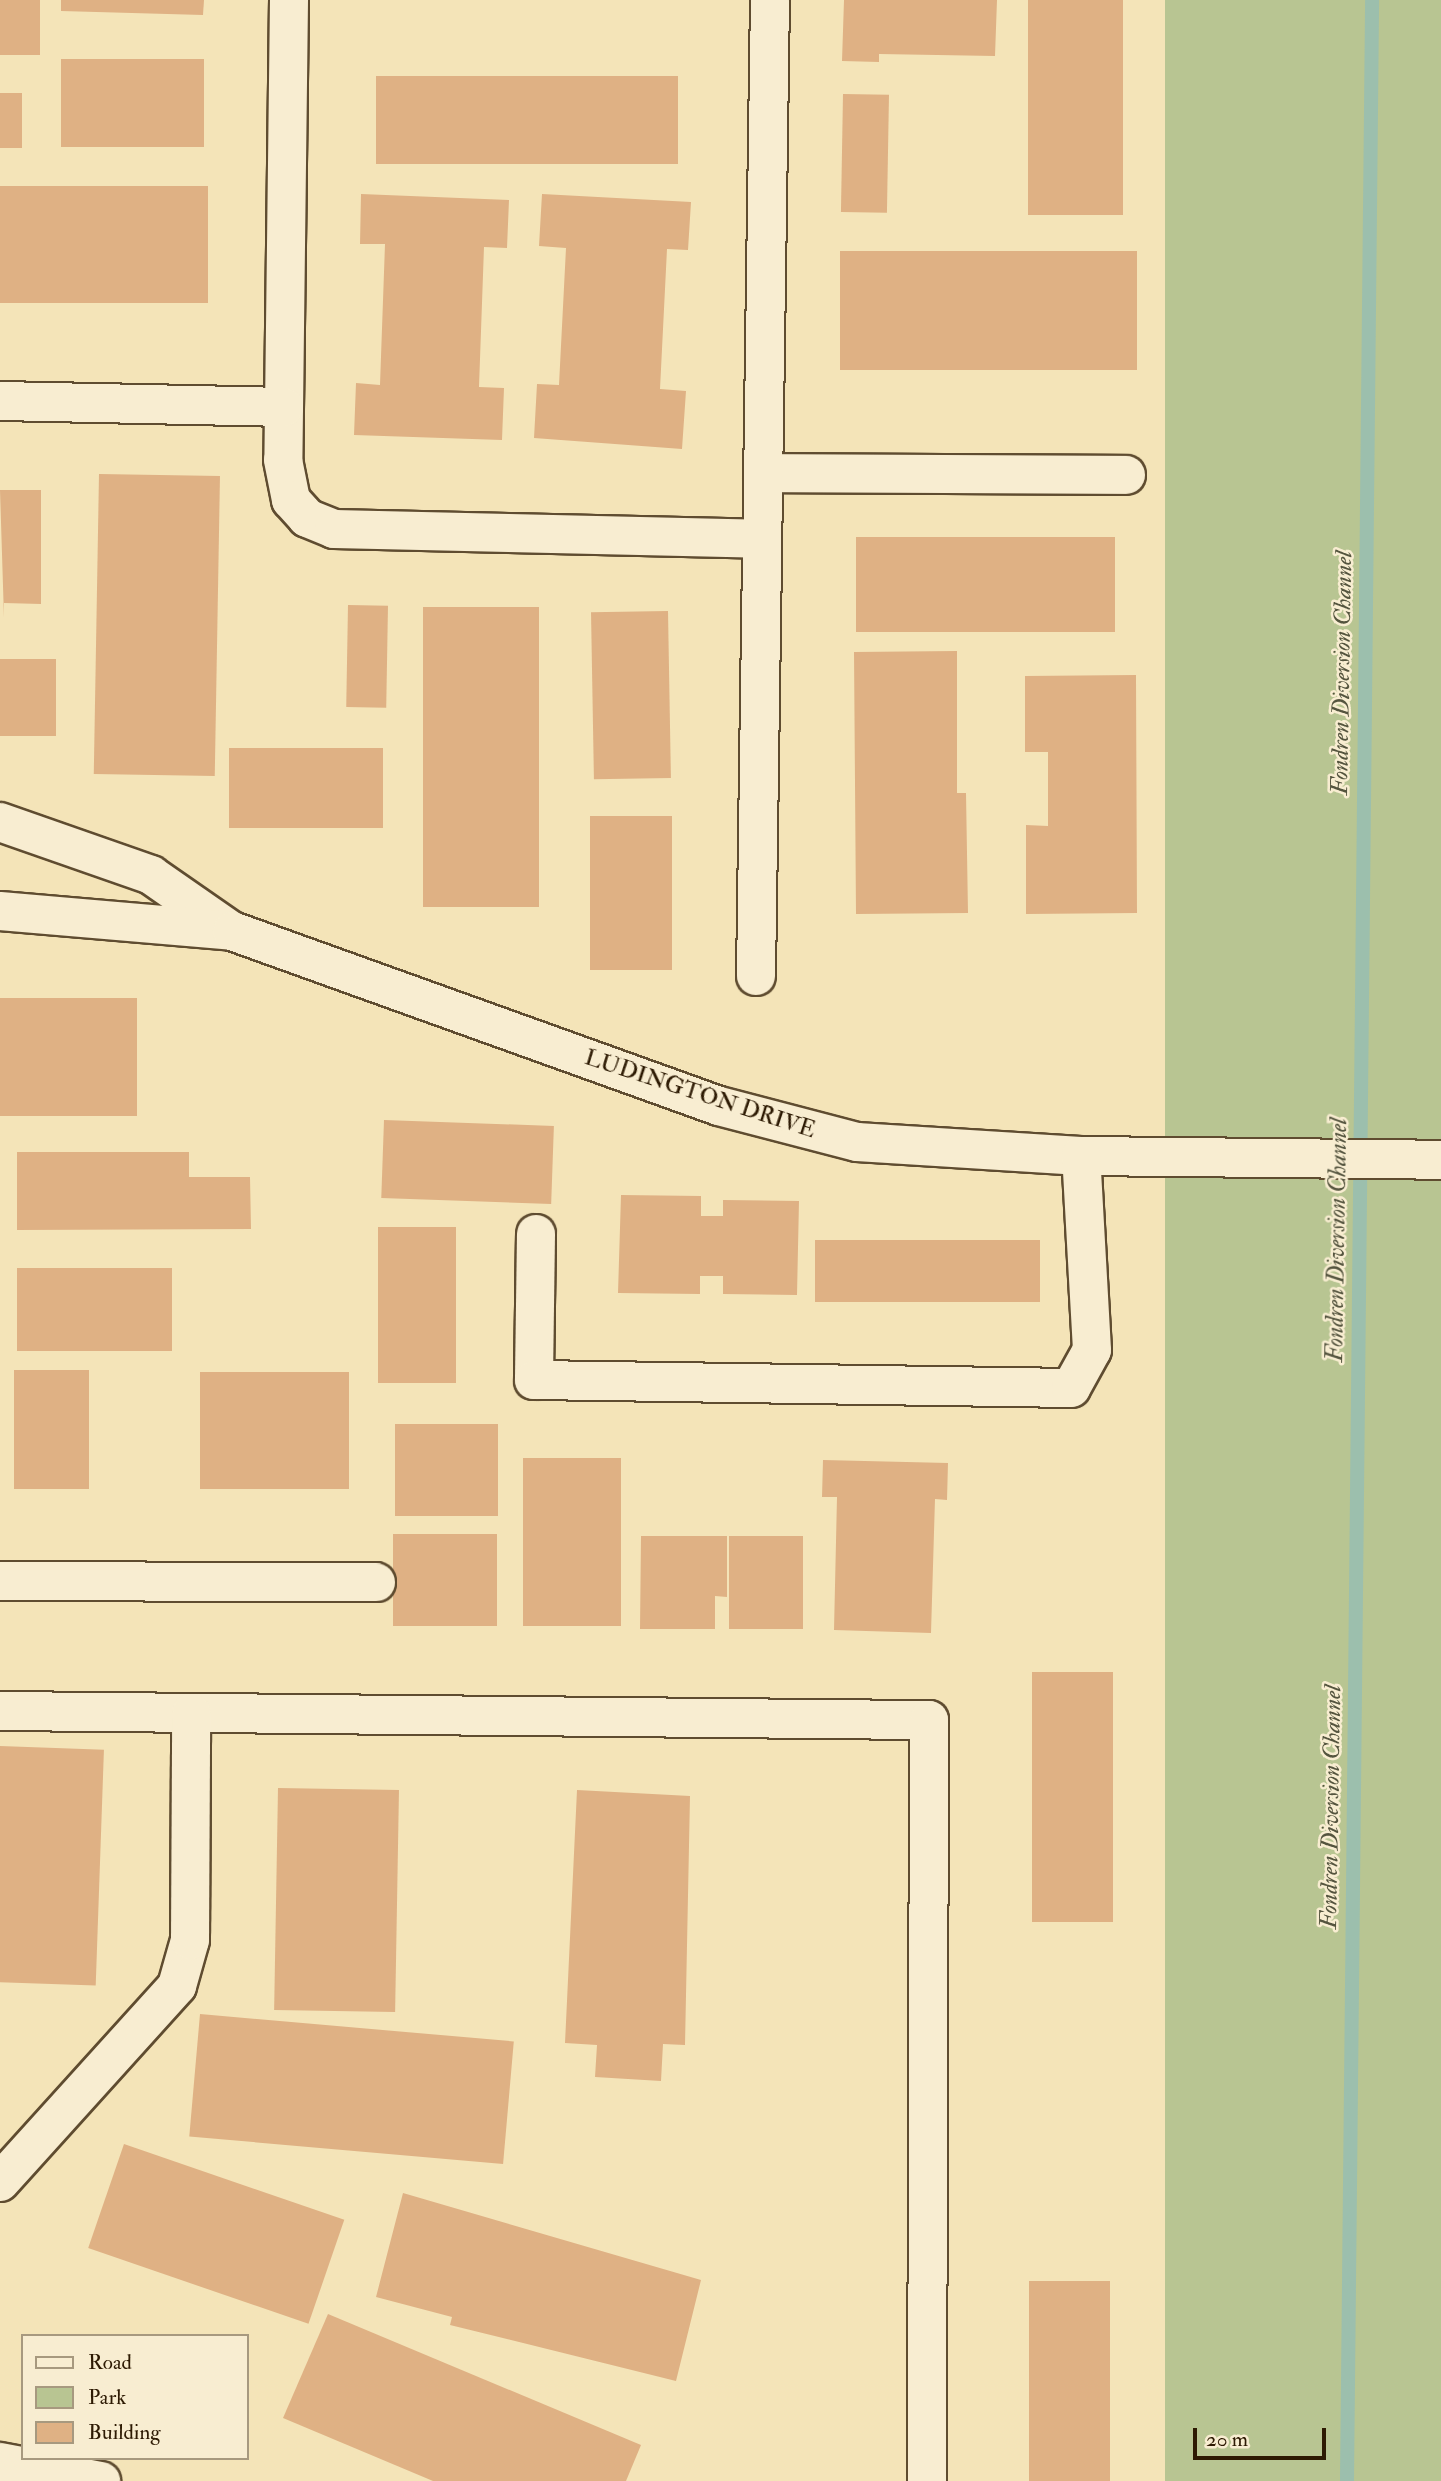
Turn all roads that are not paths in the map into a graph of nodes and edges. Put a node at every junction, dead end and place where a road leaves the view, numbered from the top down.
1 (289, 0) edge
2 (770, 0) edge
3 (0, 401) edge
4 (284, 407) junction
5 (763, 473) junction
6 (1126, 475) dead end
7 (760, 539) junction
8 (0, 822) edge
9 (0, 911) edge
10 (232, 931) junction
11 (756, 976) dead end
12 (1081, 1156) junction
13 (1441, 1160) edge
14 (536, 1234) dead end
15 (0, 1581) edge
16 (376, 1582) dead end
17 (0, 1711) edge
18 (191, 1713) junction
19 (0, 2182) edge
20 (0, 2462) edge
21 (101, 2481) edge
22 (927, 2481) edge

1 - 4 street
2 - 5 street
3 - 4 street
4 - 7 street
5 - 6 street
5 - 7 street
7 - 11 street
8 - 10 street, LUDINGTON DRIVE
9 - 10 street, LUDINGTON DRIVE
10 - 12 street, LUDINGTON DRIVE
12 - 13 street, LUDINGTON DRIVE
12 - 14 street
15 - 16 street
17 - 18 street
18 - 19 street
18 - 22 street
20 - 21 street

